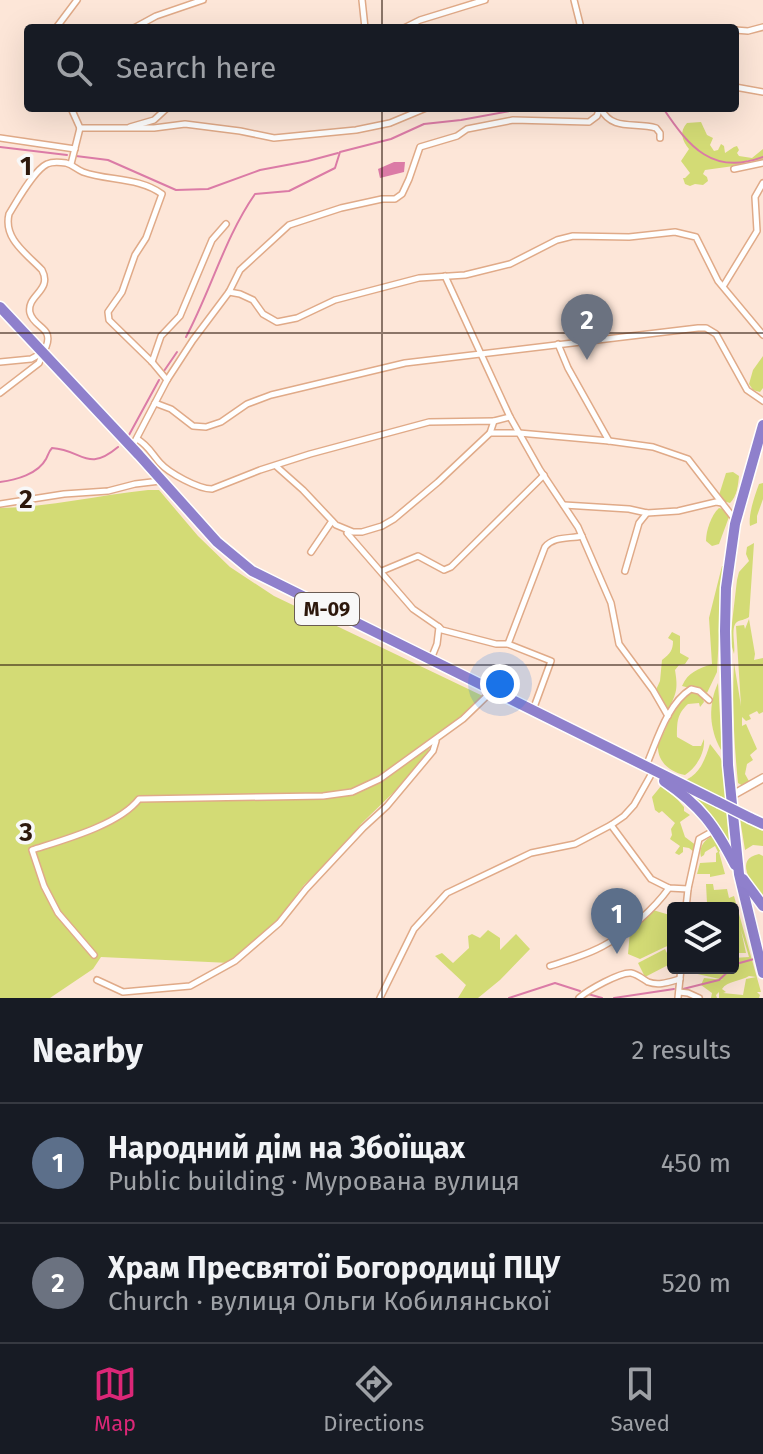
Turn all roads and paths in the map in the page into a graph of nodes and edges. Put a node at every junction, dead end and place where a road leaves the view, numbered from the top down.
1 (77, 0) edge
2 (203, 0) edge
3 (362, 0) edge
4 (485, 0) edge
5 (574, 0) edge
6 (58, 24) edge
7 (141, 24) edge
8 (365, 24) edge
9 (412, 24) edge
10 (580, 24) edge
11 (763, 27) edge
12 (739, 30) edge
13 (739, 88) edge
14 (763, 92) edge
15 (73, 112) edge
16 (163, 112) edge
17 (416, 112) edge
18 (598, 112) edge
19 (602, 112) edge
20 (80, 128) junction
21 (125, 129) junction
22 (0, 138) edge
23 (660, 138) dead end
24 (75, 149) junction
25 (763, 163) edge
26 (71, 164) junction
27 (734, 169) dead end
28 (763, 183) edge
29 (226, 224) dead end
30 (445, 276) junction
31 (724, 285) junction
32 (229, 292) junction
33 (0, 307) edge
34 (763, 335) edge
35 (558, 344) junction
36 (45, 350) junction
37 (480, 355) junction
38 (0, 362) edge
39 (152, 362) junction
40 (167, 380) junction
41 (0, 393) edge
42 (763, 401) edge
43 (155, 403) junction
44 (510, 417) junction
45 (494, 421) junction
46 (763, 425) edge
47 (490, 433) junction
48 (519, 433) junction
49 (609, 441) junction
50 (134, 444) junction
51 (276, 466) junction
52 (544, 475) junction
53 (161, 481) junction
54 (722, 503) junction
55 (0, 504) edge
56 (563, 505) junction
57 (647, 513) junction
58 (332, 521) junction
59 (736, 521) junction
60 (344, 530) junction
61 (582, 536) junction
62 (311, 552) dead end
63 (382, 571) junction
64 (625, 571) dead end
65 (439, 627) junction
66 (508, 644) junction
67 (431, 660) junction
68 (493, 691) junction
69 (709, 700) dead end
70 (533, 710) junction
71 (668, 716) junction
72 (436, 740) junction
73 (649, 770) junction
74 (763, 778) edge
75 (731, 796) junction
76 (763, 824) edge
77 (611, 825) junction
78 (716, 830) junction
79 (739, 874) junction
80 (669, 888) junction
81 (688, 889) junction
82 (687, 902) edge
83 (763, 906) edge
84 (94, 955) dead end
85 (550, 966) dead end
86 (763, 973) edge
87 (680, 974) edge
88 (680, 979) junction
89 (97, 980) dead end
90 (678, 995) edge
91 (380, 998) edge
92 (579, 998) edge
93 (699, 998) edge

1 - 6 street
2 - 7 street
3 - 8 street
4 - 9 street
5 - 10 street
11 - 12 street
13 - 14 street
15 - 20 street
16 - 21 street
17 - 21 street
18 - 32 street
19 - 23 street
20 - 21 street
20 - 24 street
22 - 24 street
24 - 26 street
25 - 27 street
26 - 36 street
26 - 39 street
28 - 31 street
29 - 39 street
30 - 31 street
30 - 32 street
30 - 37 street
31 - 34 street
32 - 40 street
33 - 36 highway, М-09
35 - 37 street
35 - 42 street
35 - 49 street
36 - 38 street
36 - 41 street
36 - 50 highway, М-09
37 - 43 street
37 - 44 street
39 - 40 street
40 - 43 street
43 - 50 street
44 - 45 street
44 - 48 street
45 - 47 street
45 - 51 street
46 - 59 highway
47 - 48 street
47 - 60 street
48 - 49 street
48 - 52 street
49 - 54 street
50 - 51 street
50 - 53 highway, М-09
51 - 58 street
52 - 56 street
52 - 63 street
53 - 55 street
53 - 67 highway, М-09
54 - 57 street
54 - 59 street
56 - 57 street
56 - 61 street
57 - 64 street
58 - 60 street
58 - 62 street
59 - 75 highway
60 - 63 street
61 - 66 street
61 - 71 street
63 - 65 street
65 - 66 street
65 - 67 street
66 - 70 street
67 - 68 highway, М-09
68 - 70 highway, М-09
68 - 72 street
69 - 71 street
70 - 73 highway, М-09
71 - 73 street
72 - 84 street
72 - 89 street
73 - 76 highway, М-09, bridge
73 - 77 street
73 - 78 highway, М-09
74 - 75 street
75 - 79 highway
77 - 80 street
77 - 91 street
78 - 79 highway, М-09
78 - 81 street
79 - 83 highway
79 - 86 highway, М-09
80 - 81 street
80 - 85 street
81 - 82 street
87 - 88 street
88 - 90 street
88 - 92 street
90 - 93 street

